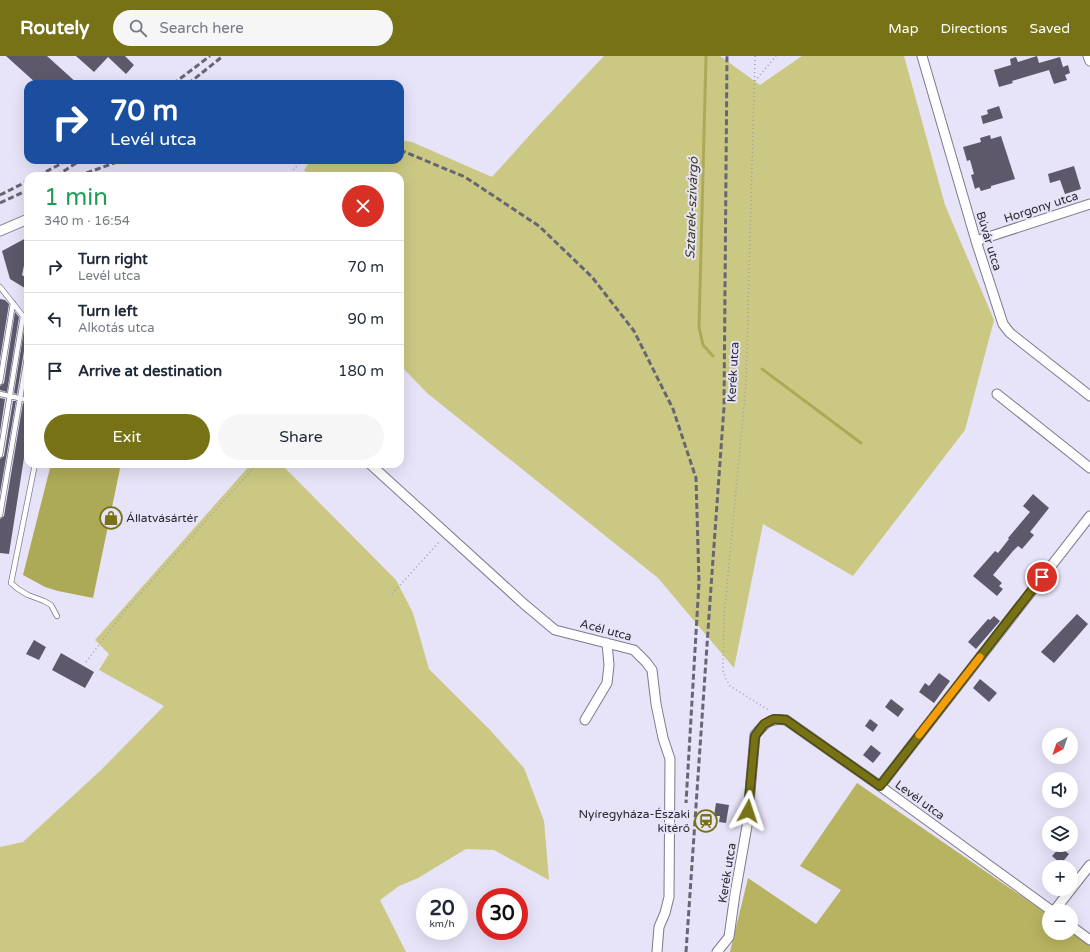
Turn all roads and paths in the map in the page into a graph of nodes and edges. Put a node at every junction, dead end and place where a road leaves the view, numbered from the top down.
1 (755, 56) edge
2 (776, 56) edge
3 (922, 56) edge
4 (1088, 56) edge
5 (1090, 61) edge
6 (755, 81) junction
7 (298, 164) edge
8 (292, 172) edge
9 (1090, 204) edge
10 (24, 220) edge
11 (0, 231) edge
12 (976, 241) junction
13 (0, 287) edge
14 (13, 303) junction
15 (24, 315) edge
16 (24, 327) edge
17 (24, 375) edge
18 (0, 382) edge
19 (0, 394) edge
20 (997, 394) dead end
21 (10, 396) junction
22 (1090, 396) edge
23 (20, 398) junction
24 (24, 399) edge
25 (0, 455) edge
26 (33, 468) edge
27 (253, 468) edge
28 (374, 468) edge
29 (1090, 468) edge
30 (0, 514) edge
31 (1090, 516) edge
32 (448, 534) junction
33 (392, 594) dead end
34 (57, 616) dead end
35 (607, 643) junction
36 (86, 662) dead end
37 (585, 720) dead end
38 (786, 720) junction
39 (880, 786) junction
40 (1090, 865) edge
41 (1043, 904) edge
42 (1059, 904) edge
43 (1078, 931) edge
44 (1090, 940) edge
45 (657, 952) edge
46 (717, 952) edge

1 - 6 path, Kerék utca
2 - 6 path
3 - 12 street, Búvár utca
4 - 5 street
6 - 38 path, Kerék utca
7 - 8 path
9 - 12 street, Horgony utca
10 - 11 street
12 - 22 street, Búvár utca
13 - 14 lane
14 - 15 lane
14 - 18 lane
16 - 21 lane
17 - 23 lane
19 - 21 lane
20 - 29 street
21 - 23 lane
21 - 25 lane
23 - 24 lane
23 - 30 lane
26 - 34 lane
27 - 36 path
28 - 32 street, Acél utca
31 - 39 street
32 - 33 path
32 - 35 street, Acél utca
35 - 37 street
35 - 45 street, Acél utca
38 - 39 street, Levél utca
38 - 46 street, Kerék utca
39 - 41 street, Levél utca
40 - 42 street
43 - 44 street

